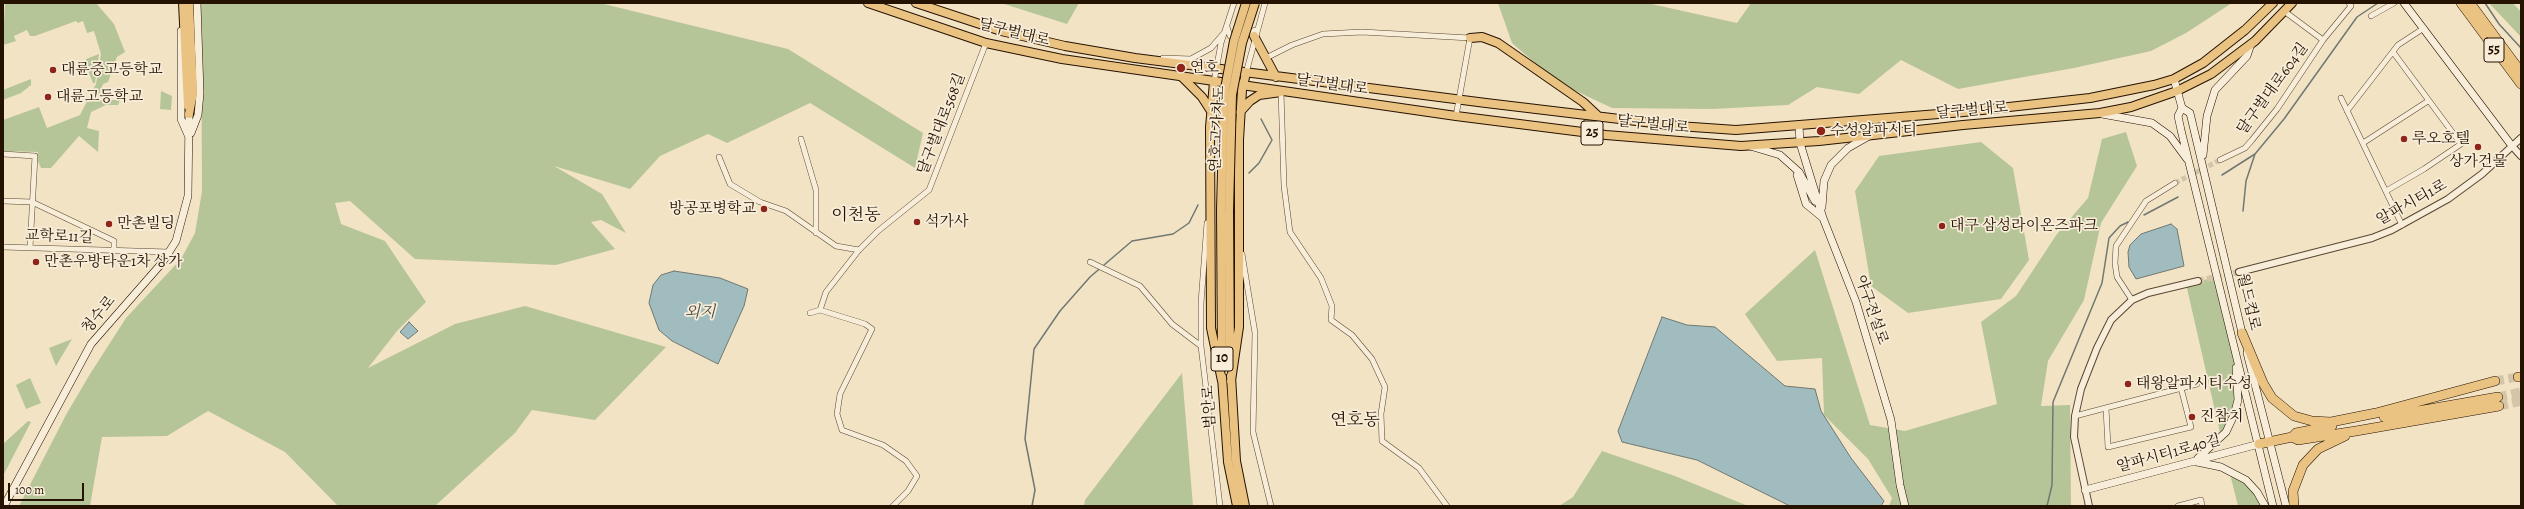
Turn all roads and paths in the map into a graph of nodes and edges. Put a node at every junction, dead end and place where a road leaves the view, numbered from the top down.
1 (182, 3) edge
2 (189, 3) edge
3 (197, 3) edge
4 (868, 3) edge
5 (916, 3) edge
6 (1234, 3) edge
7 (1246, 3) edge
8 (1254, 3) edge
9 (1265, 3) edge
10 (2273, 3) edge
11 (2292, 3) edge
12 (2394, 3) edge
13 (2404, 3) edge
14 (2461, 3) edge
15 (2350, 4) edge
16 (2470, 8) edge
17 (2284, 11) junction
18 (1261, 14) junction
19 (2371, 16) dead end
20 (1227, 24) junction
21 (2424, 28) junction
22 (1224, 33) junction
23 (1255, 33) junction
24 (1470, 38) junction
25 (2323, 40) junction
26 (986, 43) junction
27 (2251, 44) junction
28 (2393, 52) junction
29 (1135, 58) junction
30 (1266, 58) junction
31 (1217, 69) junction
32 (2521, 72) edge
33 (1246, 73) junction
34 (1182, 77) junction
35 (1276, 77) junction
36 (2174, 79) junction
37 (1214, 82) junction
38 (2521, 84) edge
39 (1243, 86) junction
40 (2177, 91) junction
41 (1281, 92) junction
42 (193, 93) junction
43 (2341, 98) dead end
44 (1458, 99) junction
45 (2428, 101) junction
46 (2182, 108) junction
47 (1211, 111) junction
48 (2347, 111) junction
49 (1240, 112) junction
50 (2100, 113) junction
51 (189, 114) joint
52 (1456, 116) junction
53 (1599, 117) junction
54 (1799, 125) junction
55 (2181, 130) junction
56 (1871, 135) junction
57 (2196, 137) junction
58 (2521, 138) edge
59 (189, 139) junction
60 (801, 139) dead end
61 (1800, 142) junction
62 (2363, 143) junction
63 (1748, 146) junction
64 (2512, 146) junction
65 (3, 154) edge
66 (2521, 156) edge
67 (719, 157) dead end
68 (2220, 160) tunnel mouth
69 (2203, 163) junction
70 (2190, 165) junction
71 (2175, 183) tunnel mouth
72 (2386, 191) junction
73 (1210, 193) junction
74 (3, 201) edge
75 (32, 202) junction
76 (1225, 211) junction
77 (1822, 215) junction
78 (2402, 225) junction
79 (816, 233) junction
80 (1239, 235) junction
81 (3, 247) edge
82 (30, 248) junction
83 (114, 250) junction
84 (859, 250) junction
85 (169, 252) junction
86 (1090, 262) dead end
87 (2239, 272) tunnel mouth
88 (2198, 281) tunnel mouth
89 (2132, 300) junction
90 (820, 310) junction
91 (810, 313) dead end
92 (2242, 334) junction
93 (2234, 345) junction
94 (1201, 346) junction
95 (1226, 381) junction
96 (2495, 381) tunnel mouth
97 (2197, 384) dead end
98 (2181, 388) junction
99 (2498, 396) tunnel mouth
100 (2498, 406) tunnel mouth
101 (2106, 408) junction
102 (2075, 416) junction
103 (2356, 431) junction
104 (2292, 437) junction
105 (2269, 442) junction
106 (2259, 444) junction
107 (2191, 462) junction
108 (1236, 487) junction
109 (2085, 490) junction
110 (4, 506) edge
111 (893, 506) edge
112 (1220, 506) edge
113 (1233, 506) edge
114 (1237, 506) edge
115 (1246, 506) edge
116 (1250, 506) edge
117 (1271, 506) edge
118 (1447, 506) edge
119 (1905, 506) edge
120 (2089, 506) edge
121 (2178, 506) edge
122 (2202, 506) edge
123 (2265, 506) edge
124 (2273, 506) edge
125 (2286, 506) edge
126 (2294, 506) edge

1 - 42 main road
1 - 59 main road, 청수로
2 - 42 main road
3 - 42 main road
4 - 26 main road, 달구벌대로 / 25
5 - 29 main road, 달구벌대로 / 25
6 - 20 street
7 - 76 main road, 연호고가차도 / 10, bridge
8 - 18 street
8 - 76 main road, 연호고가차도 / 10, bridge
9 - 18 street
10 - 36 main road, 달구벌대로 / 25
11 - 17 main road, 달구벌대로 / 25
12 - 19 street
13 - 21 main road
14 - 16 highway, 55
15 - 25 street, 달구벌대로604길
16 - 32 highway, 55
16 - 38 highway, 55
17 - 25 street
17 - 27 main road, 달구벌대로 / 25
18 - 23 street
20 - 22 street
20 - 23 street
21 - 28 street
21 - 64 main road
22 - 29 street
22 - 31 street
23 - 30 main road
23 - 33 street
24 - 30 street
24 - 44 street
24 - 53 main road
25 - 68 street, 달구벌대로604길
26 - 34 main road, 달구벌대로 / 25
26 - 84 street, 달구벌대로568길
27 - 40 main road, 달구벌대로 / 25
27 - 69 main road
28 - 45 street
28 - 48 street
29 - 31 main road, 달구벌대로 / 25
30 - 35 main road
31 - 33 main road, 달구벌대로 / 25
31 - 37 street
33 - 35 main road, 달구벌대로 / 25
33 - 39 main road
34 - 37 main road, 달구벌대로 / 25
34 - 47 main road
35 - 44 main road, 달구벌대로 / 25
36 - 40 main road, 월드컵로
36 - 54 main road, 달구벌대로 / 25
37 - 39 main road, 달구벌대로 / 25
37 - 47 main road
39 - 41 main road, 달구벌대로 / 25
39 - 49 main road
40 - 46 main road, 월드컵로
40 - 50 main road, 달구벌대로 / 25
41 - 49 main road
41 - 52 main road, 달구벌대로 / 25
41 - 118 street
42 - 51 main road
42 - 59 main road
43 - 48 street
44 - 52 street
44 - 53 main road, 달구벌대로 / 25
45 - 62 street
45 - 72 street
46 - 55 main road, 월드컵로
46 - 57 main road, 월드컵로
47 - 73 main road
48 - 62 street
49 - 80 main road
50 - 56 main road, 달구벌대로 / 25
50 - 70 main road
51 - 59 main road, 청수로
52 - 63 main road, 달구벌대로 / 25
53 - 54 main road, 달구벌대로 / 25
54 - 61 main road, 야구전설로
55 - 57 main road
55 - 70 main road, 월드컵로
56 - 61 main road, 달구벌대로 / 25
56 - 77 main road
57 - 69 main road, 월드컵로
58 - 64 street, 알파시티1로
59 - 85 main road, 청수로
60 - 79 street
61 - 63 main road, 달구벌대로 / 25
61 - 77 main road, 야구전설로
62 - 72 street
63 - 77 main road
64 - 66 street
64 - 78 street, 알파시티1로
65 - 75 street
67 - 79 street
69 - 92 main road, 월드컵로
70 - 93 main road, 월드컵로
71 - 89 street
72 - 78 street
73 - 94 street
73 - 95 main road
74 - 75 street
75 - 82 street
75 - 83 street, 교학로11길
76 - 95 main road, 범안로 / 10
77 - 119 main road, 야구전설로
78 - 87 street, 알파시티1로
79 - 84 street
80 - 95 main road
80 - 117 street
81 - 82 street, 교학로11길
82 - 83 street, 교학로11길
83 - 85 street, 교학로11길
84 - 90 street, 달구벌대로568길
85 - 110 main road, 청수로
86 - 94 street
88 - 89 street
89 - 102 street
90 - 91 street
90 - 111 street
92 - 96 highway
92 - 105 main road, 월드컵로
93 - 106 main road, 월드컵로
93 - 107 main road
94 - 112 street
95 - 108 main road, 범안로 / 10
97 - 98 street
98 - 101 street
98 - 101 street
99 - 104 highway
100 - 103 highway
101 - 102 street
102 - 109 street
103 - 104 highway
103 - 126 highway
104 - 105 highway
105 - 106 highway
105 - 125 main road, 월드컵로
106 - 107 main road, 알파시티1로40길
106 - 124 main road, 월드컵로
107 - 109 main road, 알파시티1로40길
107 - 123 main road
108 - 113 main road
108 - 114 main road, 범안로 / 10
108 - 115 main road, 범안로 / 10
108 - 116 main road
109 - 120 street
121 - 122 street

